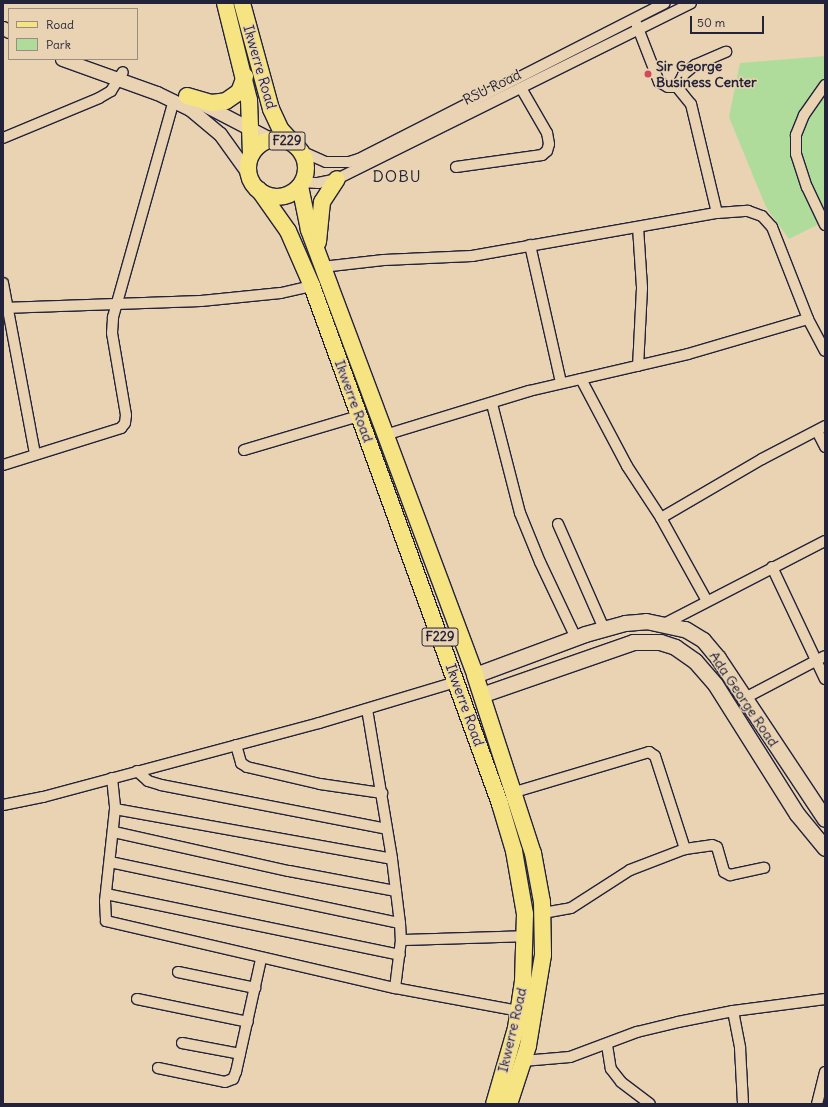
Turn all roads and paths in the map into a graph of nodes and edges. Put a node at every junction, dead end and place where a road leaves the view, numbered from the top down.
1 (225, 3) edge
2 (242, 3) edge
3 (665, 3) edge
4 (691, 3) edge
5 (634, 19) junction
6 (638, 29) junction
7 (726, 52) dead end
8 (65, 60) edge
9 (89, 60) edge
10 (121, 76) junction
11 (245, 76) junction
12 (825, 85) edge
13 (677, 87) junction
14 (521, 88) junction
15 (180, 98) junction
16 (252, 131) junction
17 (3, 138) edge
18 (270, 139) junction
19 (299, 149) junction
20 (251, 154) junction
21 (456, 167) dead end
22 (248, 173) junction
23 (337, 179) junction
24 (301, 184) junction
25 (259, 190) junction
26 (717, 213) junction
27 (825, 225) edge
28 (638, 227) junction
29 (530, 246) junction
30 (320, 263) junction
31 (3, 282) edge
32 (312, 286) junction
33 (116, 303) junction
34 (5, 307) edge
35 (808, 319) junction
36 (825, 351) edge
37 (638, 366) junction
38 (581, 379) junction
39 (561, 384) junction
40 (492, 404) junction
41 (359, 416) junction
42 (821, 429) edge
43 (385, 435) junction
44 (825, 447) edge
45 (244, 450) dead end
46 (35, 454) junction
47 (3, 466) edge
48 (661, 518) junction
49 (558, 524) dead end
50 (825, 541) edge
51 (772, 567) junction
52 (707, 601) junction
53 (666, 623) junction
54 (604, 629) junction
55 (576, 638) junction
56 (821, 658) edge
57 (475, 675) junction
58 (825, 679) edge
59 (456, 682) junction
60 (481, 695) junction
61 (745, 698) junction
62 (367, 709) junction
63 (236, 745) junction
64 (137, 771) junction
65 (112, 778) junction
66 (382, 792) junction
67 (515, 792) junction
68 (3, 805) edge
69 (115, 809) junction
70 (825, 819) edge
71 (387, 829) junction
72 (114, 832) junction
73 (825, 848) edge
74 (685, 849) junction
75 (392, 859) junction
76 (110, 862) junction
77 (764, 868) dead end
78 (396, 891) junction
79 (106, 894) junction
80 (543, 913) junction
81 (400, 923) junction
82 (526, 936) junction
83 (401, 940) junction
84 (400, 955) junction
85 (261, 959) junction
86 (178, 972) dead end
87 (255, 988) junction
88 (395, 988) junction
89 (137, 999) dead end
90 (825, 999) edge
91 (519, 1011) junction
92 (733, 1011) junction
93 (248, 1022) junction
94 (182, 1043) dead end
95 (606, 1045) junction
96 (240, 1054) junction
97 (523, 1061) junction
98 (158, 1068) dead end
99 (825, 1072) edge
100 (500, 1082) junction
101 (489, 1104) edge
102 (494, 1104) edge
103 (509, 1104) edge
104 (650, 1104) edge
105 (742, 1104) edge
106 (817, 1104) edge

1 - 11 main road, Ikwerre Road / F229
2 - 19 main road, Ikwerre Road / F229
3 - 5 street, RSU Road
4 - 6 street, RSU Road
5 - 6 street
5 - 19 street, RSU Road
6 - 13 street
6 - 14 street, RSU Road
7 - 13 street
8 - 10 street
9 - 10 street
10 - 15 street
10 - 17 street
11 - 15 main road
11 - 16 main road, Ikwerre Road / F229
12 - 27 street
13 - 26 street
14 - 21 street
14 - 23 street, RSU Road
15 - 16 street
15 - 22 street
15 - 33 street
16 - 18 street
16 - 20 main road, Ikwerre Road / F229
18 - 19 main road, F229
18 - 20 main road, F229
19 - 24 main road, F229
20 - 22 main road, F229
22 - 25 main road, F229
23 - 24 street, RSU Road
23 - 30 main road
24 - 25 main road
24 - 30 main road, Ikwerre Road / F229
25 - 32 main road, Ikwerre Road / F229
26 - 28 street
26 - 35 street
28 - 29 street
28 - 37 street
29 - 30 street
29 - 39 street
30 - 43 main road, Ikwerre Road / F229
31 - 34 street
32 - 33 street
32 - 41 main road, Ikwerre Road / F229
33 - 34 street
33 - 46 street
34 - 46 street
35 - 36 street
35 - 37 street
37 - 38 street
38 - 39 street
38 - 48 street
39 - 40 street
40 - 43 street
40 - 55 street
41 - 45 street
41 - 59 main road, Ikwerre Road / F229
42 - 44 street
42 - 48 street
43 - 57 main road, Ikwerre Road / F229
46 - 47 street
48 - 52 street
49 - 54 street
50 - 51 street
51 - 52 street
51 - 56 street
52 - 53 street
53 - 54 main road, Ada George Road
53 - 61 main road, Ada George Road
54 - 55 main road, Ada George Road
55 - 57 main road, Ada George Road
56 - 58 street
56 - 61 street
57 - 60 main road, Ikwerre Road / F229
59 - 62 street
59 - 82 main road, Ikwerre Road / F229
60 - 67 main road, Ikwerre Road / F229
60 - 73 main road, Ada George Road
61 - 70 main road, Ada George Road
62 - 63 street
62 - 66 street
63 - 64 street
63 - 66 street
64 - 65 street
64 - 71 street
65 - 68 street
65 - 69 street
66 - 71 street
67 - 74 street
67 - 80 main road, Ikwerre Road / F229
69 - 72 street
69 - 75 street
71 - 75 street
72 - 76 street
72 - 78 street
74 - 77 street
74 - 80 street
75 - 78 street
76 - 79 street
76 - 81 street
78 - 81 street
79 - 84 street
79 - 85 street
80 - 97 main road, Ikwerre Road / F229
81 - 83 street
82 - 83 street
82 - 91 main road, Ikwerre Road / F229
83 - 84 street
84 - 88 street
85 - 87 street
85 - 88 street
86 - 87 street
87 - 93 street
88 - 91 street
89 - 93 street
90 - 92 street
91 - 100 main road, Ikwerre Road / F229
92 - 95 street
92 - 105 street
93 - 96 street
94 - 96 street
95 - 97 street
95 - 104 street
96 - 98 street
97 - 103 main road, Ikwerre Road / F229
99 - 106 street
100 - 101 street
100 - 102 main road, Ikwerre Road / F229

